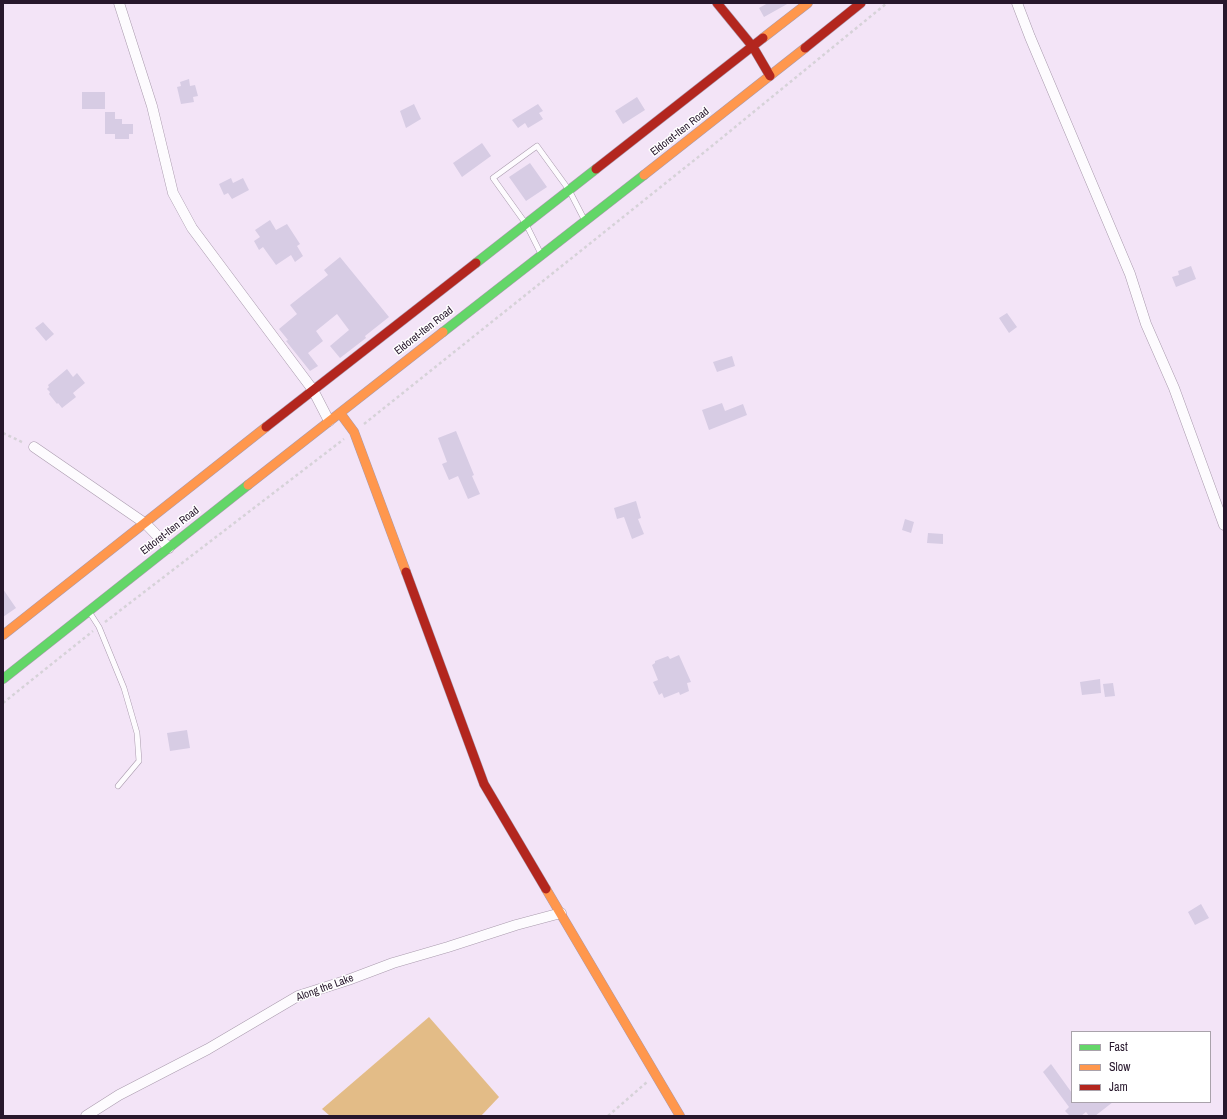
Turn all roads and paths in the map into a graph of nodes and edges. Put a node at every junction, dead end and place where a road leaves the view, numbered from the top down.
1 (119, 3) edge
2 (717, 3) edge
3 (808, 3) edge
4 (861, 3) edge
5 (887, 3) edge
6 (1017, 3) edge
7 (753, 47) junction
8 (770, 76) junction
9 (569, 190) junction
10 (586, 222) junction
11 (526, 224) junction
12 (542, 255) junction
13 (313, 390) junction
14 (340, 413) junction
15 (329, 421) junction
16 (354, 432) junction
17 (3, 433) edge
18 (34, 447) joint
19 (146, 524) junction
20 (1224, 525) edge
21 (168, 548) junction
22 (89, 611) junction
23 (99, 627) junction
24 (3, 635) edge
25 (3, 679) edge
26 (3, 703) edge
27 (118, 786) dead end
28 (561, 913) junction
29 (655, 1075) junction
30 (86, 1116) edge
31 (608, 1116) edge
32 (680, 1116) edge

1 - 13 street
2 - 7 street
3 - 7 street
4 - 8 street, Eldoret-Iten Road
5 - 16 path
6 - 20 street
7 - 8 street
7 - 9 street
8 - 10 street, Eldoret-Iten Road
9 - 10 lane
9 - 11 street
9 - 11 lane
10 - 12 street, Eldoret-Iten Road
11 - 12 lane
11 - 13 street
12 - 14 street, Eldoret-Iten Road
13 - 15 street
13 - 19 street
14 - 15 street, Eldoret-Iten Road
14 - 16 street
15 - 21 street, Eldoret-Iten Road
16 - 23 path
16 - 28 street
17 - 18 path
18 - 19 street
19 - 21 street
19 - 24 street
21 - 22 street, Eldoret-Iten Road
22 - 23 lane
22 - 25 street, Eldoret-Iten Road
23 - 26 path
23 - 27 lane
28 - 29 street
28 - 30 street, Along the Lake
29 - 31 path
29 - 32 street

